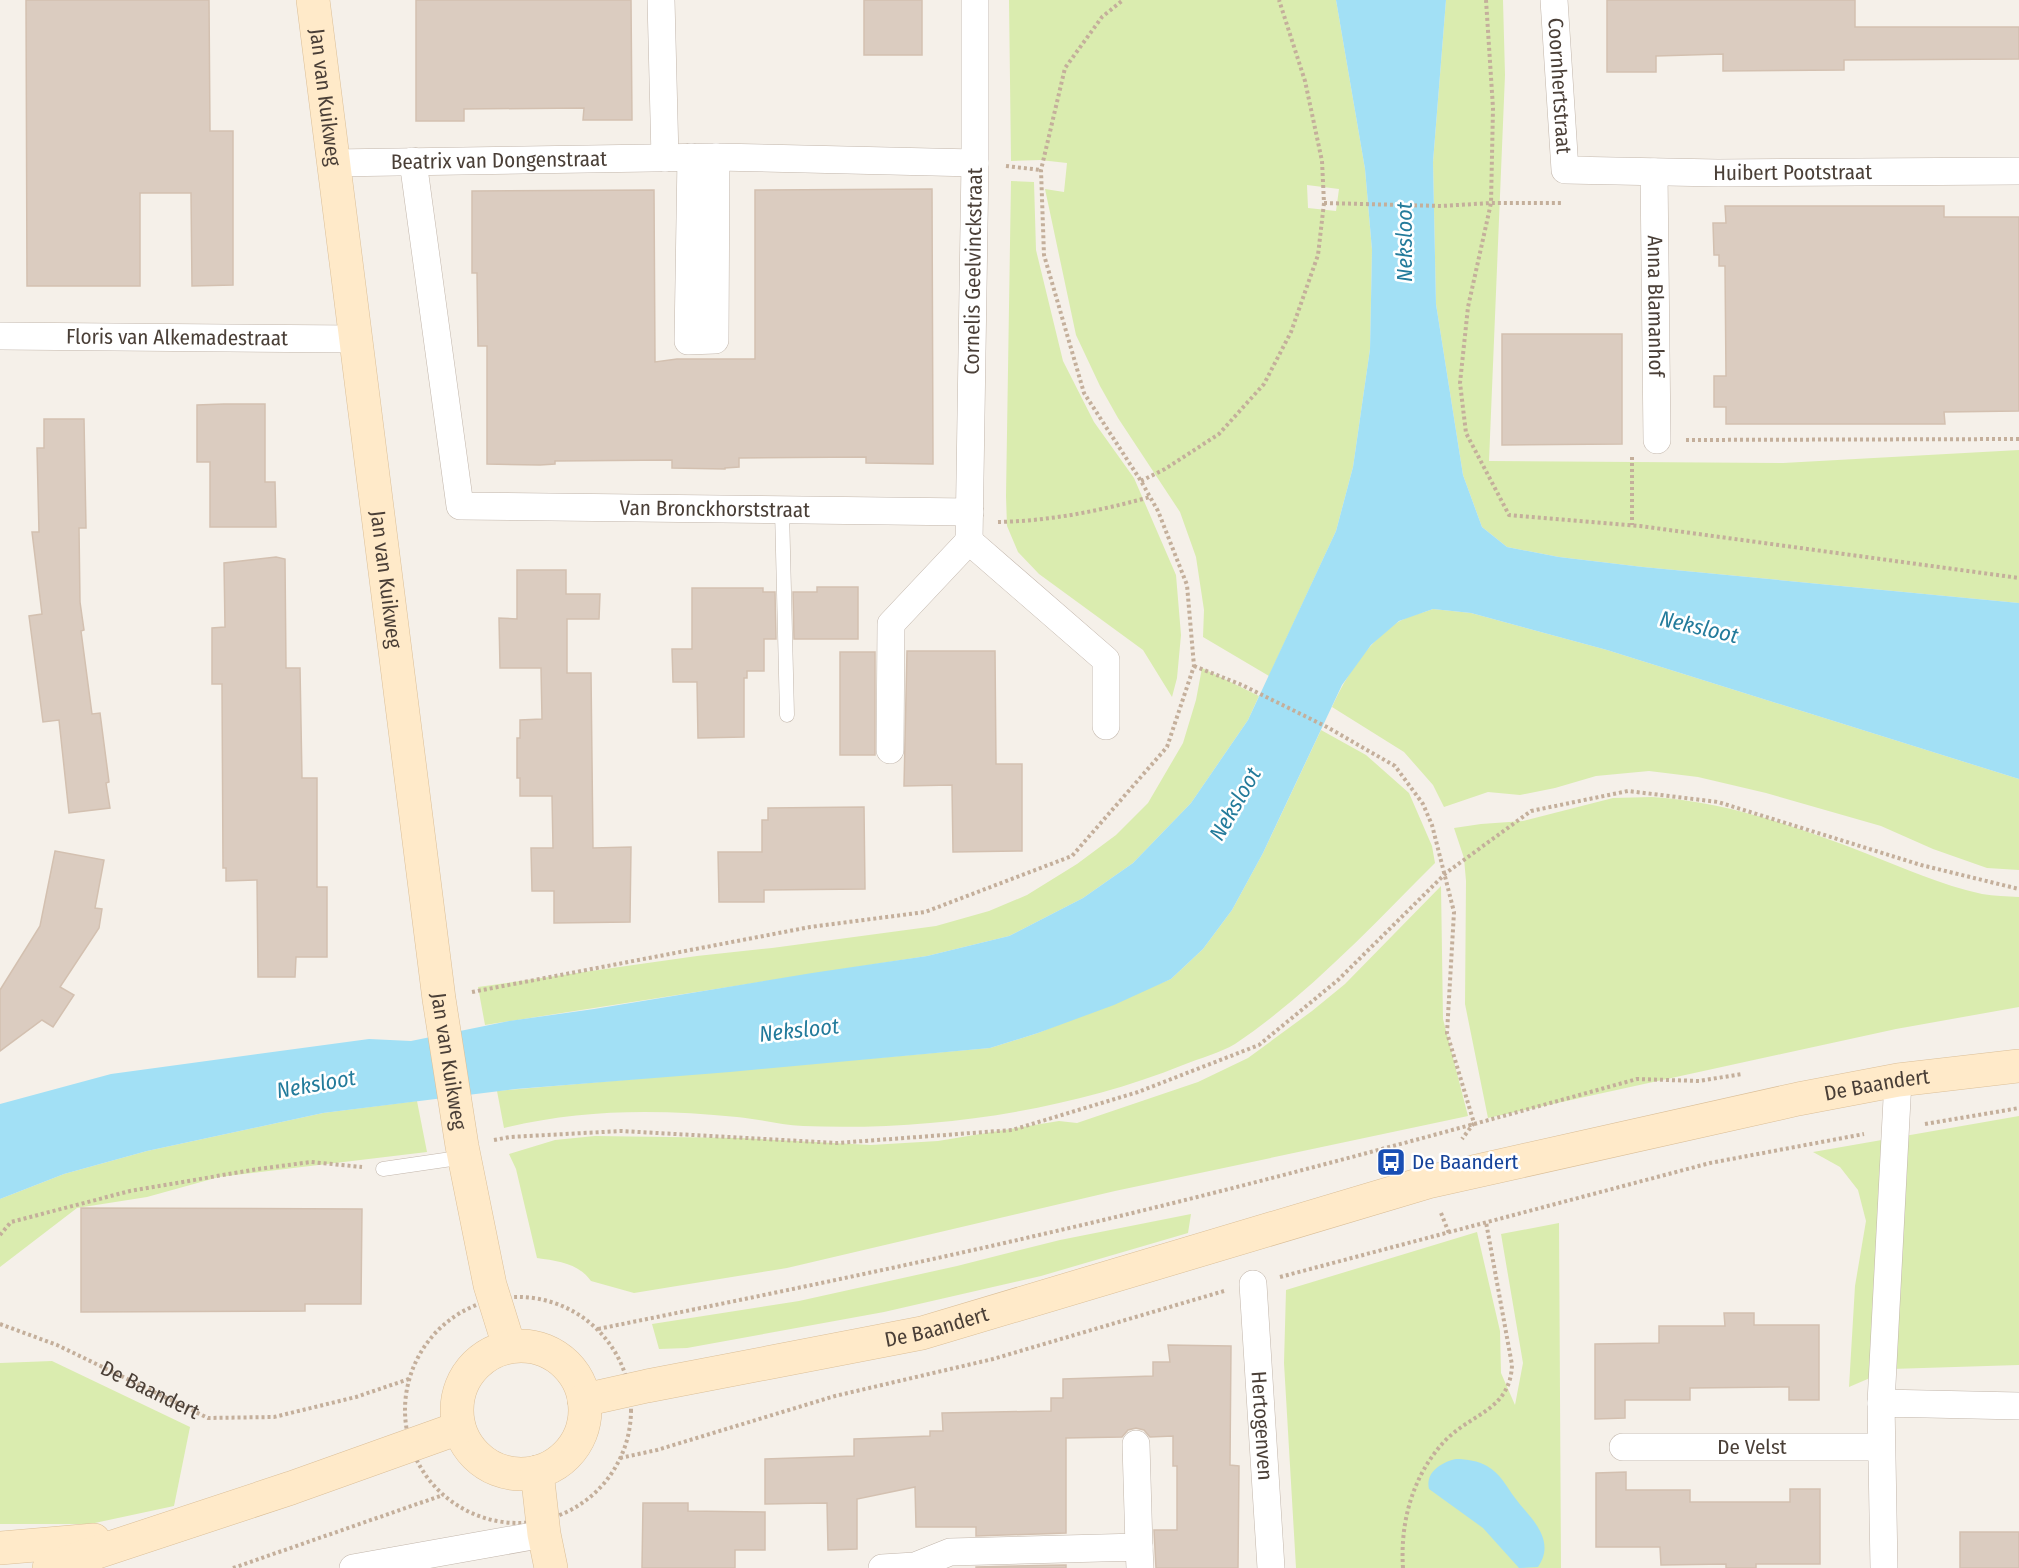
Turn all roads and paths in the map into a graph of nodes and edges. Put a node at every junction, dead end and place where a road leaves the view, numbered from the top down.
1 (313, 0) edge
2 (661, 0) edge
3 (975, 0) edge
4 (1123, 0) edge
5 (1279, 0) edge
6 (1486, 0) edge
7 (1554, 0) edge
8 (691, 157) junction
9 (413, 161) junction
10 (334, 163) junction
11 (975, 163) junction
12 (1565, 170) junction
13 (2019, 171) edge
14 (1654, 172) junction
15 (1324, 203) junction
16 (1491, 203) junction
17 (0, 336) edge
18 (355, 339) junction
19 (2019, 439) edge
20 (1657, 440) junction
21 (1141, 481) junction
22 (1150, 497) junction
23 (782, 510) junction
24 (970, 525) junction
25 (1632, 525) junction
26 (2019, 578) edge
27 (1194, 666) junction
28 (787, 715) dead end
29 (1106, 726) dead end
30 (890, 750) dead end
31 (1446, 873) junction
32 (2019, 889) edge
33 (440, 1009) junction
34 (2019, 1066) edge
35 (1744, 1074) dead end
36 (1898, 1080) junction
37 (2019, 1108) edge
38 (1474, 1123) junction
39 (1895, 1129) junction
40 (462, 1140) junction
41 (1461, 1140) dead end
42 (383, 1170) joint
43 (1428, 1182) junction
44 (1486, 1222) junction
45 (1449, 1233) junction
46 (0, 1235) edge
47 (1253, 1284) junction
48 (0, 1324) edge
49 (598, 1329) dead end
50 (509, 1347) junction
51 (409, 1379) dead end
52 (584, 1400) junction
53 (1881, 1403) junction
54 (2019, 1406) edge
55 (459, 1428) junction
56 (1136, 1444) dead end
57 (1623, 1447) dead end
58 (1881, 1447) junction
59 (620, 1458) dead end
60 (537, 1472) junction
61 (443, 1495) dead end
62 (544, 1534) junction
63 (149, 1535) junction
64 (0, 1548) edge
65 (1139, 1557) edge
66 (950, 1560) edge
67 (49, 1568) edge
68 (233, 1568) edge
69 (353, 1568) edge
70 (551, 1568) edge
71 (882, 1568) edge
72 (1271, 1568) edge
73 (1403, 1568) edge
74 (1884, 1568) edge

1 - 10 main road, Jan van Kuikweg
2 - 8 street
3 - 11 street, Cornelis Geelvinckstraat
4 - 21 path
5 - 15 path
6 - 16 path
7 - 12 street, Coornhertstraat
8 - 8 street
8 - 9 street, Beatrix van Dongenstraat
8 - 11 street, Beatrix van Dongenstraat
9 - 10 street, Beatrix van Dongenstraat
9 - 23 street, Van Bronckhorststraat
10 - 18 main road, Jan van Kuikweg
11 - 24 street, Cornelis Geelvinckstraat
12 - 14 street, Huibert Pootstraat
12 - 16 path
13 - 14 street, Huibert Pootstraat
14 - 20 street, Anna Blamanhof
15 - 16 path
15 - 21 path
16 - 25 path
17 - 18 street, Floris van Alkemadestraat
18 - 33 main road, Jan van Kuikweg
19 - 20 path
20 - 25 path
21 - 22 path
22 - 24 path
22 - 27 path
23 - 24 street, Van Bronckhorststraat
23 - 28 lane
24 - 29 street
24 - 30 street
25 - 26 path
27 - 31 path
27 - 33 path
31 - 32 path
31 - 38 path
31 - 40 path
33 - 40 main road, Jan van Kuikweg
34 - 36 main road, De Baandert
35 - 38 path
36 - 39 street
36 - 43 main road, De Baandert
37 - 39 path, De Baandert
38 - 41 path
38 - 49 path
39 - 44 path, De Baandert
39 - 53 street
40 - 42 lane, Jan van Kuikweg
40 - 50 main road, Jan van Kuikweg
42 - 46 path
43 - 45 path
43 - 52 main road, De Baandert
44 - 45 path, De Baandert
44 - 73 path
45 - 47 path, De Baandert
47 - 59 path, De Baandert
47 - 72 street, Hertogenven
48 - 51 path, De Baandert
50 - 52 main road
50 - 55 main road
52 - 60 main road
53 - 54 street
53 - 58 street
55 - 60 main road
55 - 63 main road
56 - 65 street
57 - 58 street, De Velst
58 - 74 street
60 - 62 main road
61 - 68 path
62 - 69 street
62 - 70 main road
63 - 64 main road
63 - 67 main road
65 - 66 street
66 - 71 street

